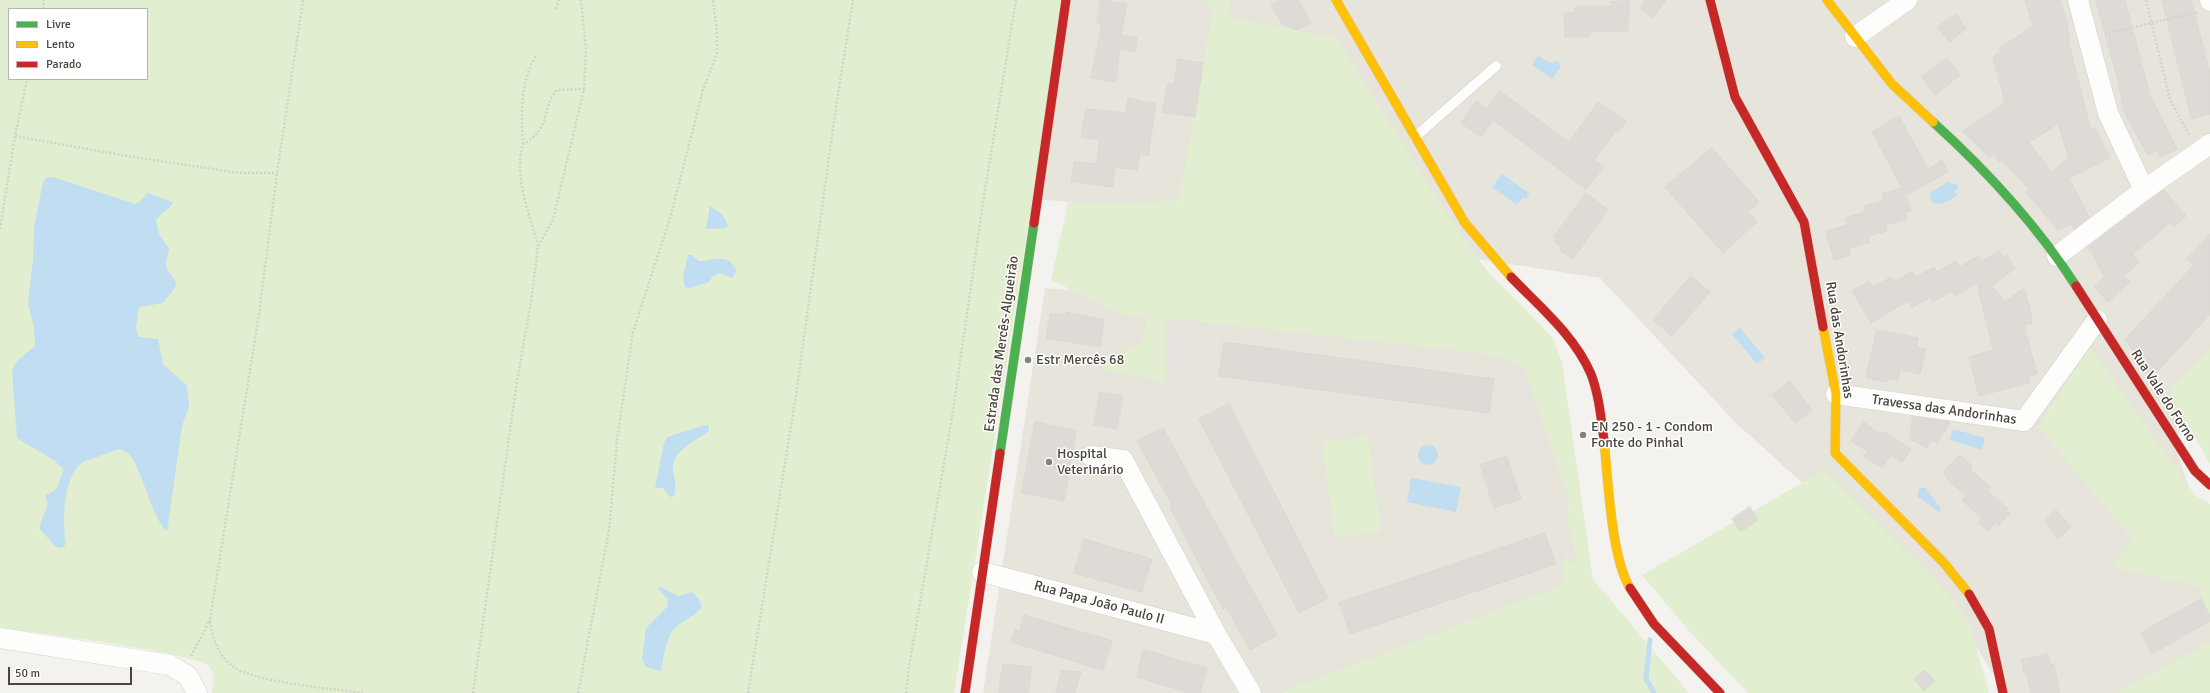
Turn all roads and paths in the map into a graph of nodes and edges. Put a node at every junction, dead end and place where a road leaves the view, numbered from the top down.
1 (303, 0) edge
2 (559, 0) edge
3 (581, 0) edge
4 (713, 0) edge
5 (853, 0) edge
6 (1016, 0) edge
7 (1066, 0) edge
8 (1336, 0) edge
9 (1710, 0) edge
10 (1827, 0) edge
11 (1907, 0) edge
12 (2078, 0) edge
13 (2146, 0) edge
14 (2207, 4) edge
15 (556, 10) dead end
16 (2151, 23) junction
17 (1855, 37) junction
18 (2088, 38) junction
19 (536, 56) dead end
20 (1496, 66) dead end
21 (27, 80) edge
22 (584, 89) junction
23 (15, 136) junction
24 (1415, 137) junction
25 (523, 144) junction
26 (2204, 148) edge
27 (277, 173) junction
28 (2144, 190) junction
29 (0, 229) edge
30 (538, 246) junction
31 (2057, 256) junction
32 (2097, 320) junction
33 (1836, 394) junction
34 (1091, 456) dead end
35 (2210, 485) edge
36 (982, 572) junction
37 (210, 619) junction
38 (1216, 634) junction
39 (0, 638) edge
40 (183, 672) junction
41 (196, 693) edge
42 (363, 693) edge
43 (473, 693) edge
44 (578, 693) edge
45 (748, 693) edge
46 (906, 693) edge
47 (965, 693) edge
48 (1251, 693) edge
49 (1720, 693) edge
50 (2003, 693) edge

1 - 27 path
2 - 15 path
3 - 22 path
4 - 44 path
5 - 45 path
6 - 46 path
7 - 36 street, Estrada das Mercês-Algueirão
8 - 24 street
9 - 33 street, Rua das Andorinhas
10 - 17 street, Rua Vale do Forno
11 - 17 street
12 - 18 street
13 - 16 path
14 - 16 path
16 - 18 path
16 - 26 path
17 - 31 street, Rua Vale do Forno
18 - 28 street
19 - 25 path
20 - 24 lane
21 - 23 path
22 - 25 path
22 - 30 path
23 - 27 path
23 - 29 path
24 - 49 street
25 - 30 path
26 - 28 street
27 - 37 path
28 - 31 street
30 - 43 path
31 - 32 street, Rua Vale do Forno
32 - 33 street, Travessa das Andorinhas
32 - 35 street, Rua Vale do Forno
33 - 50 street, Rua das Andorinhas
34 - 38 street
36 - 38 street, Rua Papa João Paulo II
36 - 47 street, Estrada das Mercês-Algueirão
37 - 40 path
37 - 42 path
38 - 48 street
39 - 40 street
40 - 41 street

